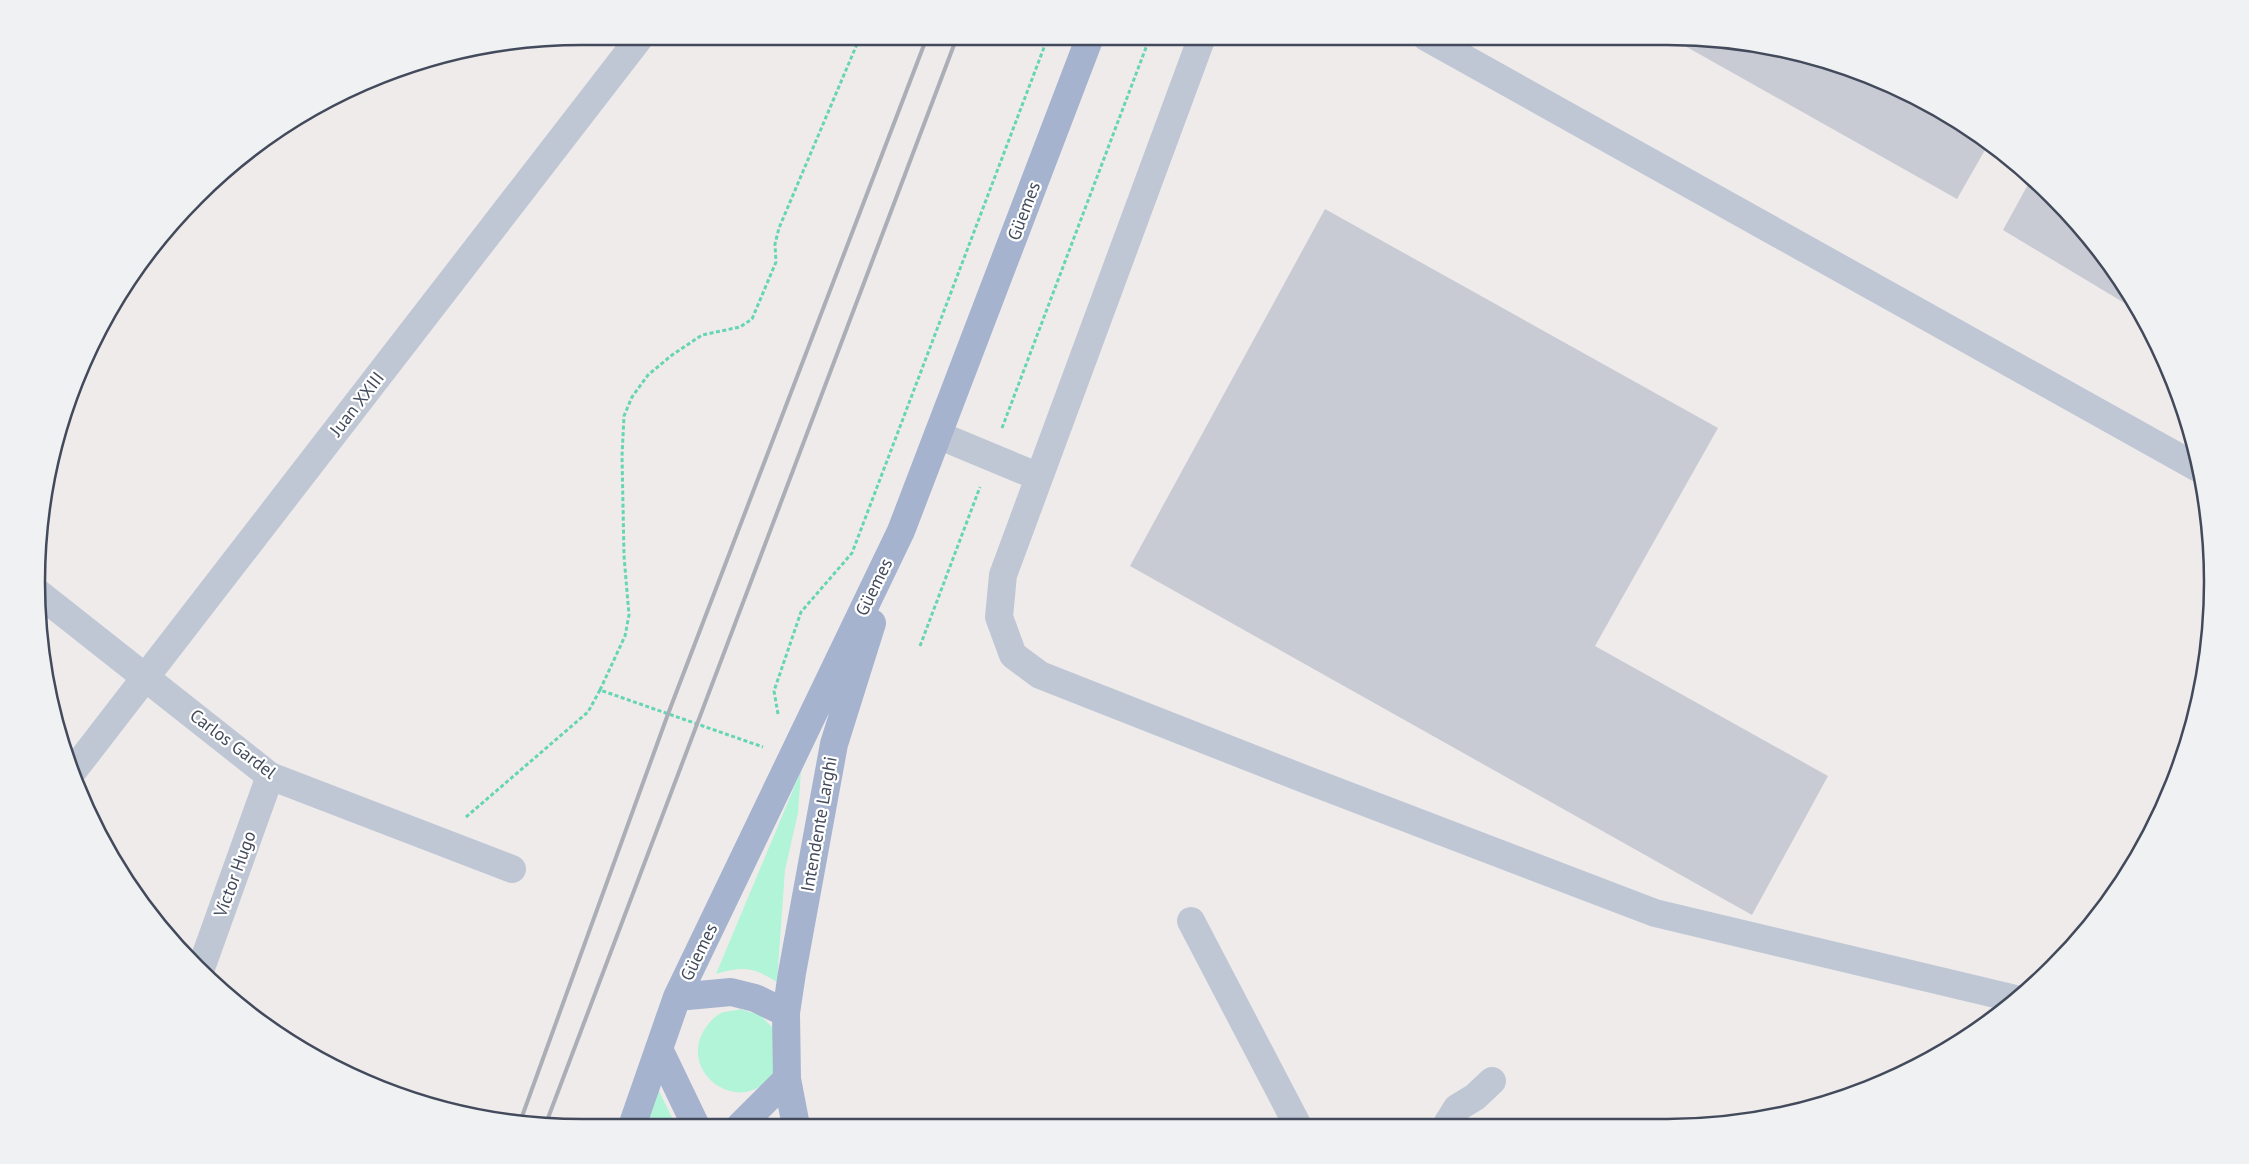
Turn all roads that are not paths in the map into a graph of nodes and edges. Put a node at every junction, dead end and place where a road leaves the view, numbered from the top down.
1 (632, 45) edge
2 (1087, 45) edge
3 (1199, 45) edge
4 (1440, 45) edge
5 (938, 435) junction
6 (2191, 464) edge
7 (1039, 477) junction
8 (901, 531) junction
9 (45, 598) edge
10 (146, 676) junction
11 (77, 766) edge
12 (270, 776) junction
13 (512, 869) dead end
14 (1191, 921) dead end
15 (203, 963) edge
16 (677, 997) junction
17 (2008, 997) edge
18 (786, 1013) junction
19 (659, 1049) junction
20 (787, 1080) junction
21 (1492, 1081) dead end
22 (634, 1119) edge
23 (693, 1119) edge
24 (747, 1119) edge
25 (795, 1119) edge
26 (1294, 1119) edge
27 (1449, 1119) edge

1 - 10 street, Juan XXIII
2 - 5 main road, Güemes
3 - 7 street
4 - 6 street
5 - 7 street
5 - 8 main road, Güemes
7 - 17 street
8 - 16 main road, Güemes
8 - 18 main road, Intendente Larghi
9 - 10 street, Carlos Gardel
10 - 11 street, Juan XXIII
10 - 12 street, Carlos Gardel
12 - 13 street, Carlos Gardel
12 - 15 street, Víctor Hugo
14 - 26 street
16 - 18 main road
16 - 19 main road, Güemes
18 - 20 main road, Intendente Larghi
19 - 22 main road, Güemes
19 - 23 main road
20 - 24 main road
20 - 25 main road, Intendente Larghi
21 - 27 street

